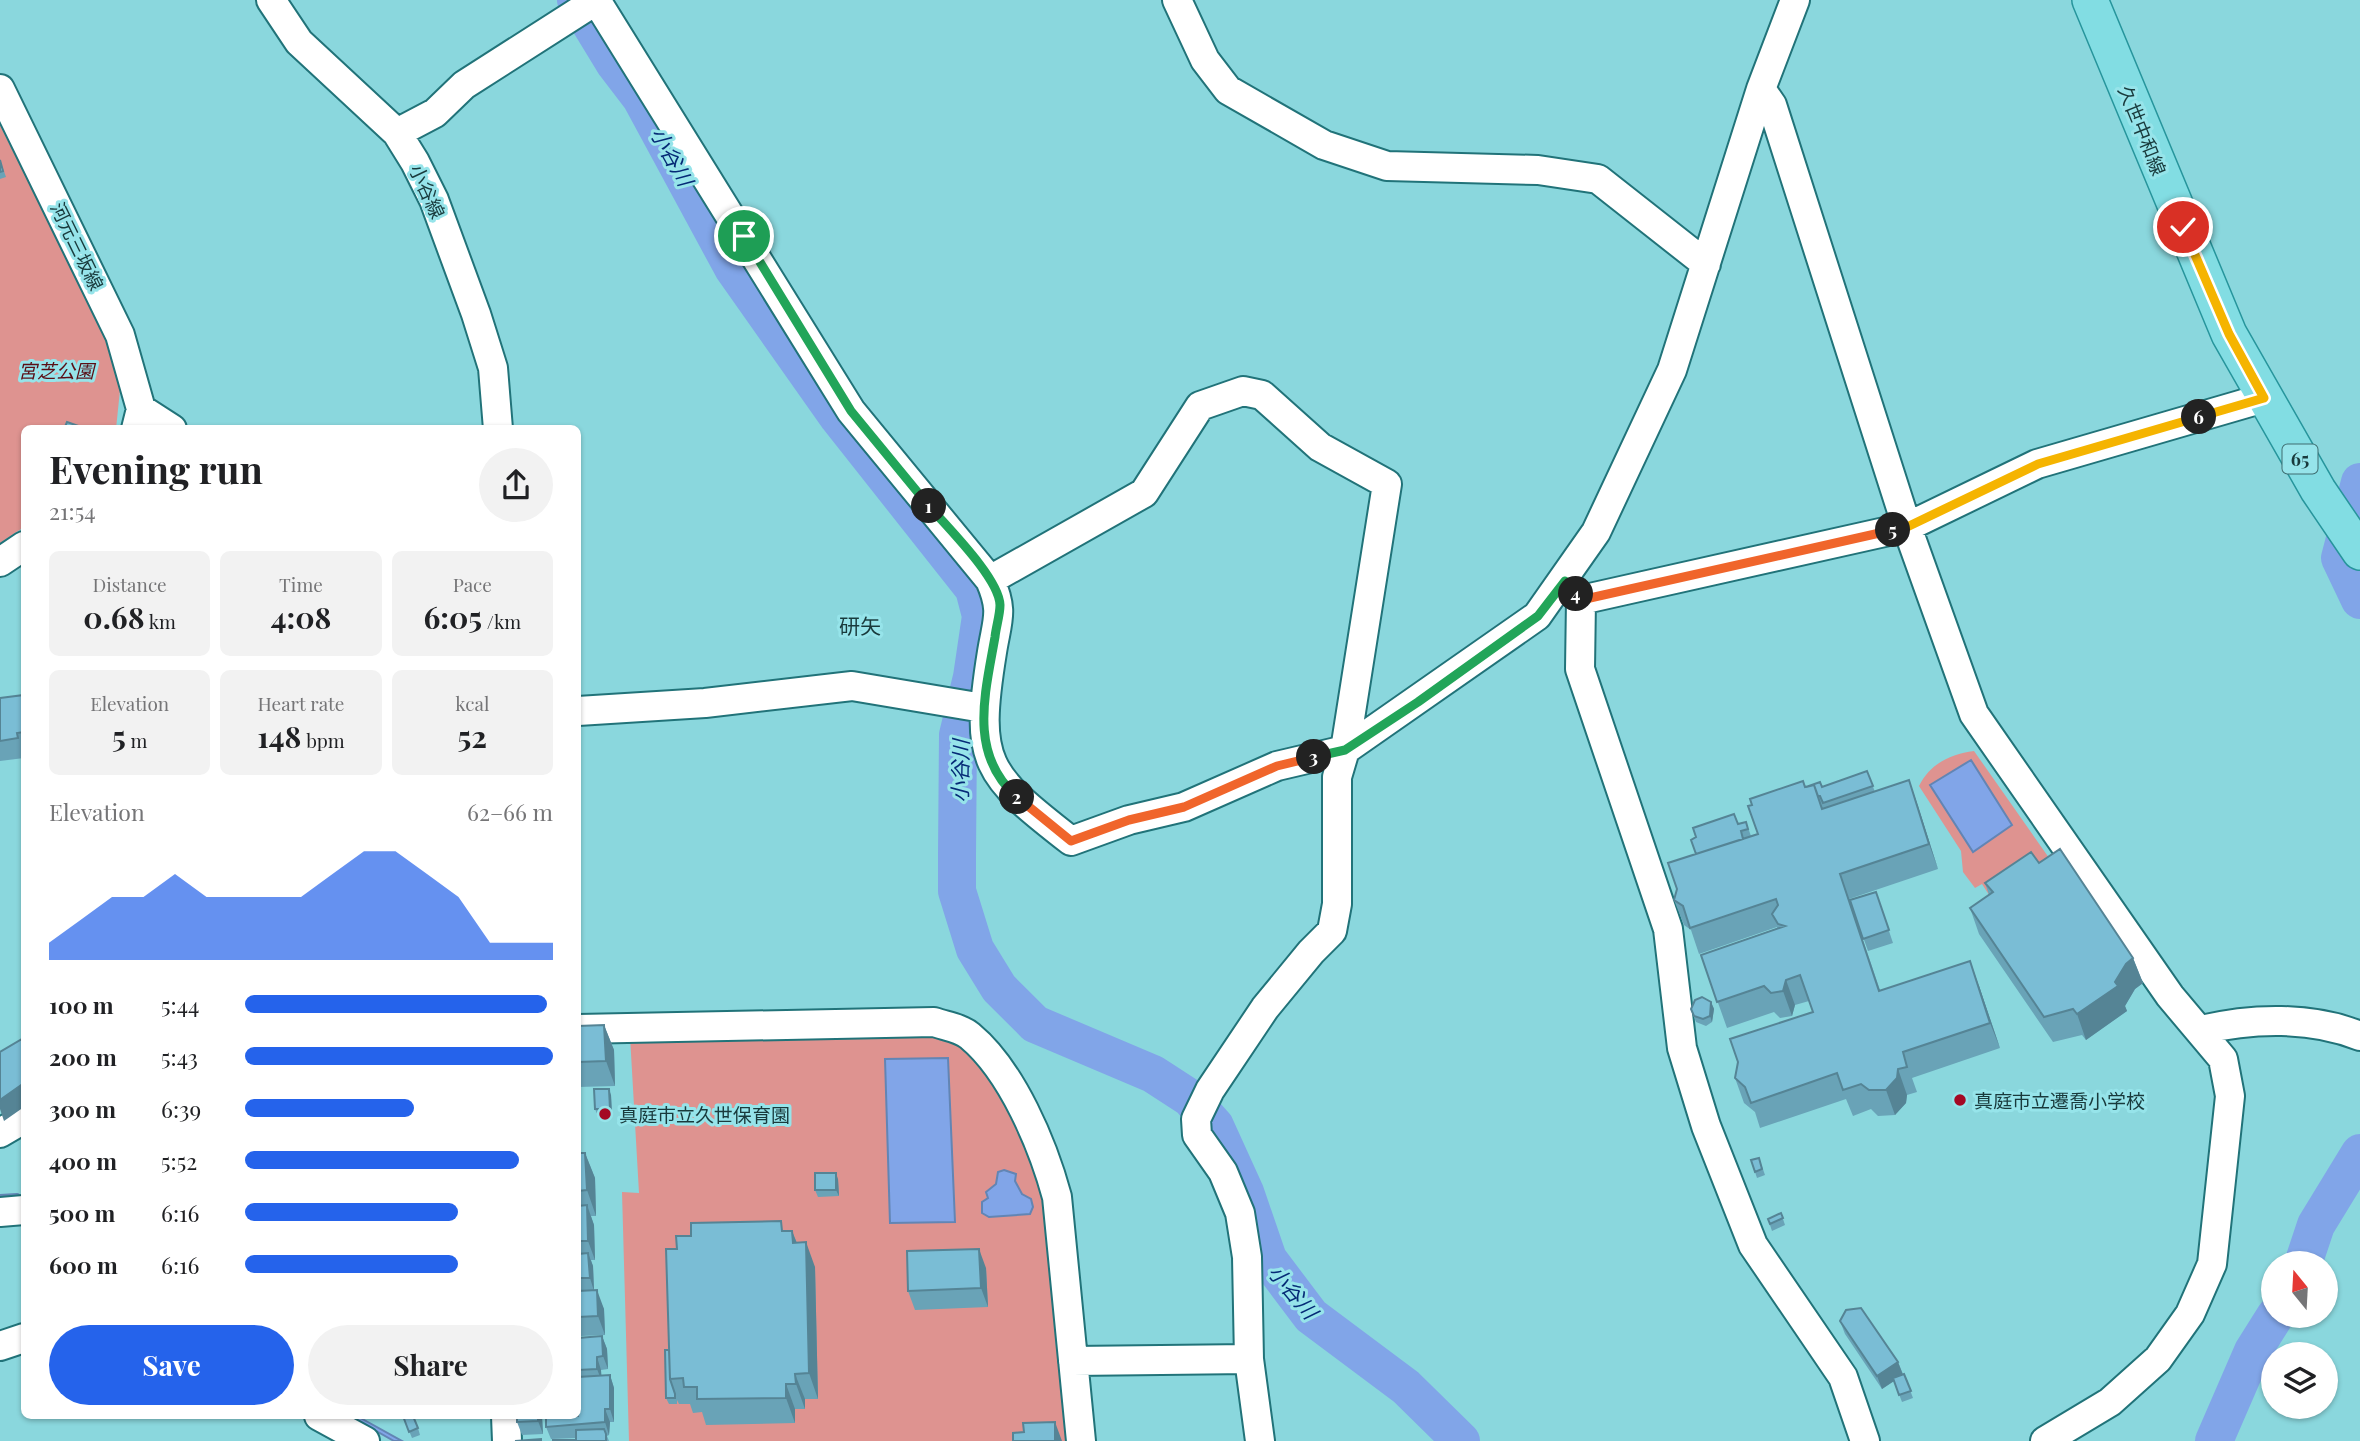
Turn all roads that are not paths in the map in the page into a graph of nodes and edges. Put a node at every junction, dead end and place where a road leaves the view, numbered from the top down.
1 (271, 0) edge
2 (596, 0) edge
3 (1177, 0) edge
4 (1795, 0) edge
5 (2090, 0) edge
6 (0, 89) edge
7 (1761, 89) junction
8 (397, 134) junction
9 (1706, 264) junction
10 (2264, 398) junction
11 (138, 419) edge
12 (158, 425) edge
13 (498, 425) edge
14 (1907, 527) junction
15 (2350, 537) edge
16 (21, 547) edge
17 (0, 562) edge
18 (990, 580) junction
19 (1573, 591) junction
20 (983, 708) junction
21 (581, 711) edge
22 (1345, 750) junction
23 (581, 1029) edge
24 (2201, 1030) junction
25 (2360, 1036) edge
26 (21, 1121) edge
27 (0, 1133) edge
28 (21, 1210) edge
29 (0, 1212) edge
30 (21, 1339) edge
31 (0, 1346) edge
32 (1250, 1359) junction
33 (1073, 1362) junction
34 (325, 1419) edge
35 (506, 1419) edge
36 (365, 1441) edge
37 (507, 1441) edge
38 (1081, 1441) edge
39 (1260, 1441) edge
40 (1865, 1441) edge
41 (2045, 1441) edge

1 - 8 street, 小谷線
2 - 8 street
2 - 18 street
3 - 9 street
4 - 7 street
5 - 10 main road, 久世中和線 / 65
6 - 11 street, 河元三坂線
7 - 9 street
7 - 14 street
8 - 13 street, 小谷線
9 - 19 street
10 - 14 street
10 - 15 main road, 久世中和線 / 65
11 - 12 street
14 - 19 street
14 - 24 street
16 - 17 street
18 - 20 street
18 - 22 street
19 - 22 street
19 - 40 street
20 - 21 street
20 - 22 street
22 - 32 street
23 - 33 street
24 - 25 street
24 - 41 street
26 - 27 street
28 - 29 street
30 - 31 street
32 - 33 street
32 - 39 street
33 - 38 street
34 - 36 street
35 - 37 street

